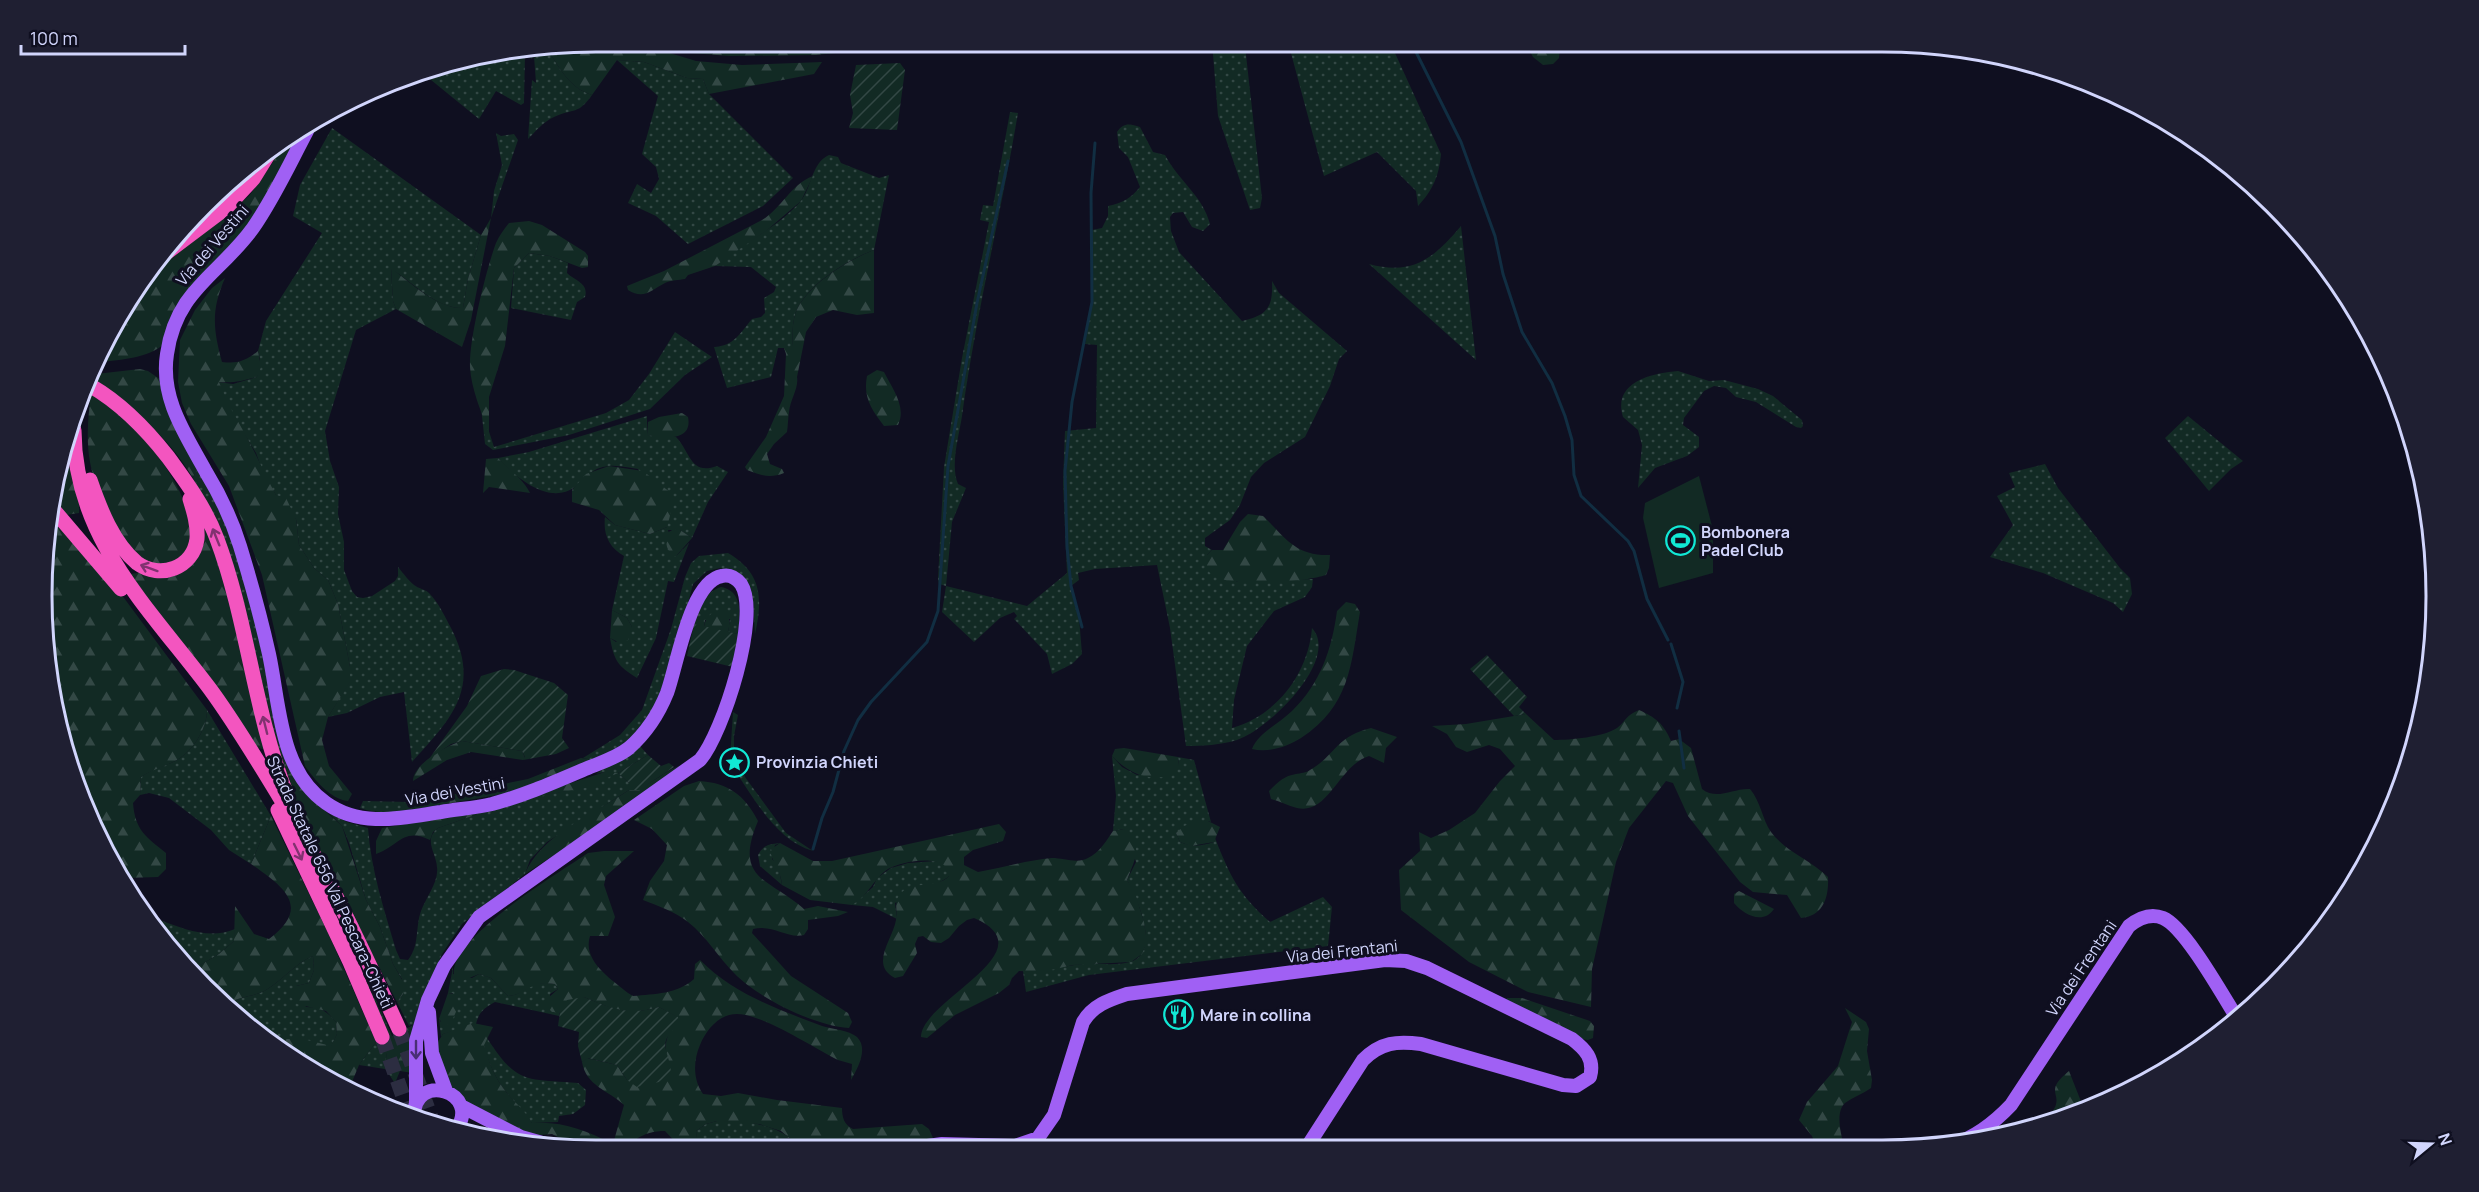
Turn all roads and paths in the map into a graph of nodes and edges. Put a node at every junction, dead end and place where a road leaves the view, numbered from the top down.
1 (302, 139) edge
2 (258, 170) edge
3 (190, 235) edge
4 (94, 388) edge
5 (76, 438) edge
6 (75, 443) edge
7 (175, 466) junction
8 (59, 516) edge
9 (164, 632) junction
10 (245, 743) junction
11 (316, 858) junction
12 (428, 1000) junction
13 (2233, 1012) edge
14 (399, 1029) tunnel mouth
15 (382, 1037) tunnel mouth
16 (446, 1091) junction
17 (461, 1106) junction
18 (415, 1109) edge
19 (416, 1109) edge
20 (460, 1122) edge
21 (1982, 1130) edge
22 (513, 1133) edge
23 (1032, 1140) edge
24 (1312, 1140) edge

1 - 12 main road, Via dei Vestini
2 - 3 highway
4 - 7 highway
7 -> 5 highway
6 - 9 highway, Strada Statale 656 Val Pescara-Chieti
11 -> 7 highway
8 - 9 highway
9 - 10 highway, Strada Statale 656 Val Pescara-Chieti
10 - 11 highway, Strada Statale 656 Val Pescara-Chieti
10 -> 15 highway, Strada Statale 656 Val Pescara-Chieti
11 - 14 highway, Strada Statale 656 Val Pescara-Chieti
12 - 16 main road, Via dei Vestini
12 -> 18 main road, Via dei Vestini
13 - 21 main road, Via dei Frentani
16 - 17 main road
16 - 19 main road
17 - 20 main road
17 - 22 main road
23 - 24 main road, Via dei Frentani

